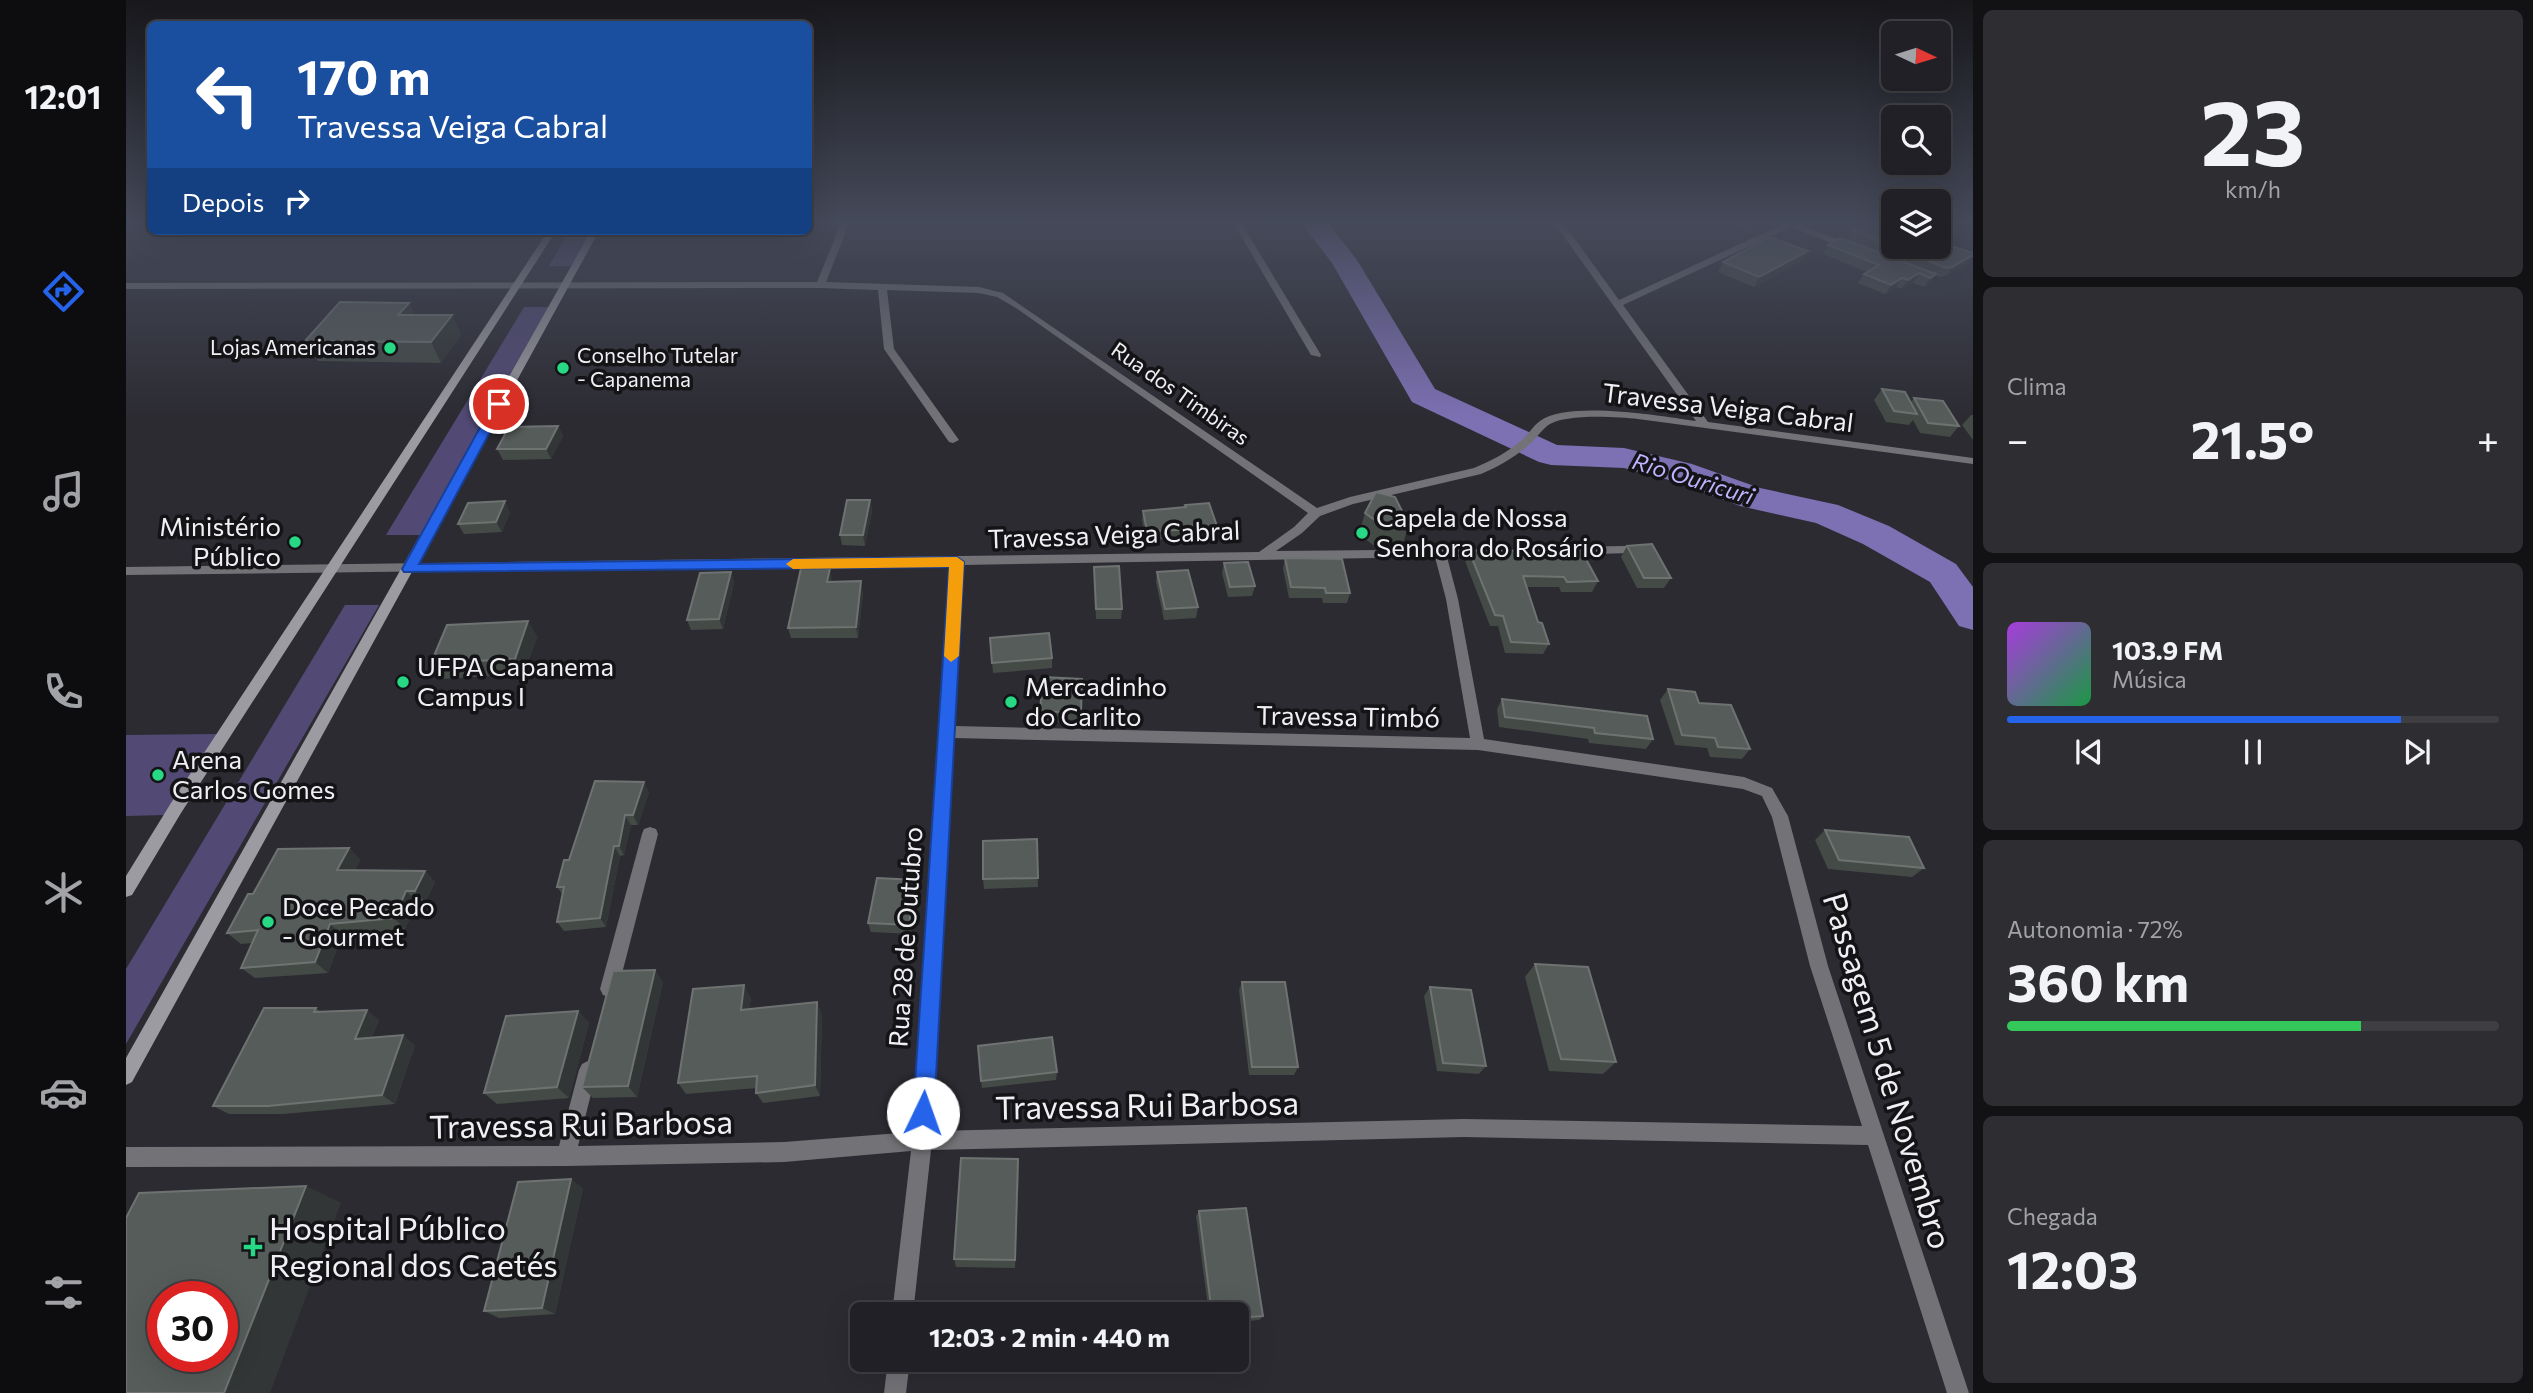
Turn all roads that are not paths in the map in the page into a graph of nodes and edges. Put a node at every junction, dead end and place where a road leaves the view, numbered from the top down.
1 (516, 289) edge
2 (561, 289) edge
3 (881, 289) edge
4 (955, 289) edge
5 (1275, 289) edge
6 (1606, 289) edge
7 (1650, 289) edge
8 (1617, 304) junction
9 (1316, 355) dead end
10 (1706, 425) junction
11 (953, 440) dead end
12 (1973, 461) edge
13 (1316, 513) junction
14 (1626, 550) edge
15 (1546, 551) edge
16 (1493, 552) edge
17 (1440, 553) junction
18 (1264, 554) junction
19 (957, 562) junction
20 (332, 569) junction
21 (409, 569) junction
22 (126, 571) edge
23 (947, 732) junction
24 (1478, 744) junction
25 (1744, 783) joint
26 (650, 834) dead end
27 (126, 890) edge
28 (604, 1009) edge
29 (594, 1049) edge
30 (126, 1076) edge
31 (1876, 1136) junction
32 (922, 1140) junction
33 (566, 1156) junction
34 (126, 1157) edge
35 (904, 1302) edge
36 (897, 1372) edge
37 (895, 1393) edge
38 (1958, 1393) edge

1 - 20 street
2 - 21 street
3 - 11 street
4 - 13 street, Rua dos Timbiras
5 - 9 street
6 - 8 street
7 - 8 street
8 - 10 street
10 - 12 street, Travessa Veiga Cabral
10 - 13 street, Travessa Veiga Cabral
13 - 18 street, Travessa Veiga Cabral
14 - 15 street
16 - 17 street, Travessa Veiga Cabral
17 - 18 street, Travessa Veiga Cabral
17 - 24 street
18 - 19 street, Travessa Veiga Cabral
19 - 21 street, Travessa Veiga Cabral
19 - 23 street, Rua 28 de Outubro
20 - 21 street, Travessa Veiga Cabral
20 - 22 street, Travessa Veiga Cabral
20 - 27 street
21 - 30 street
23 - 24 street, Travessa Timbó
23 - 32 street, Rua 28 de Outubro
24 - 25 street, Travessa Timbó
25 - 31 street, Passagem 5 de Novembro
26 - 28 street
29 - 33 street
31 - 32 street, Travessa Rui Barbosa
31 - 38 street, Passagem 5 de Novembro
32 - 33 street, Travessa Rui Barbosa
32 - 35 street, Rua 28 de Outubro
33 - 34 street, Travessa Rui Barbosa
36 - 37 street

